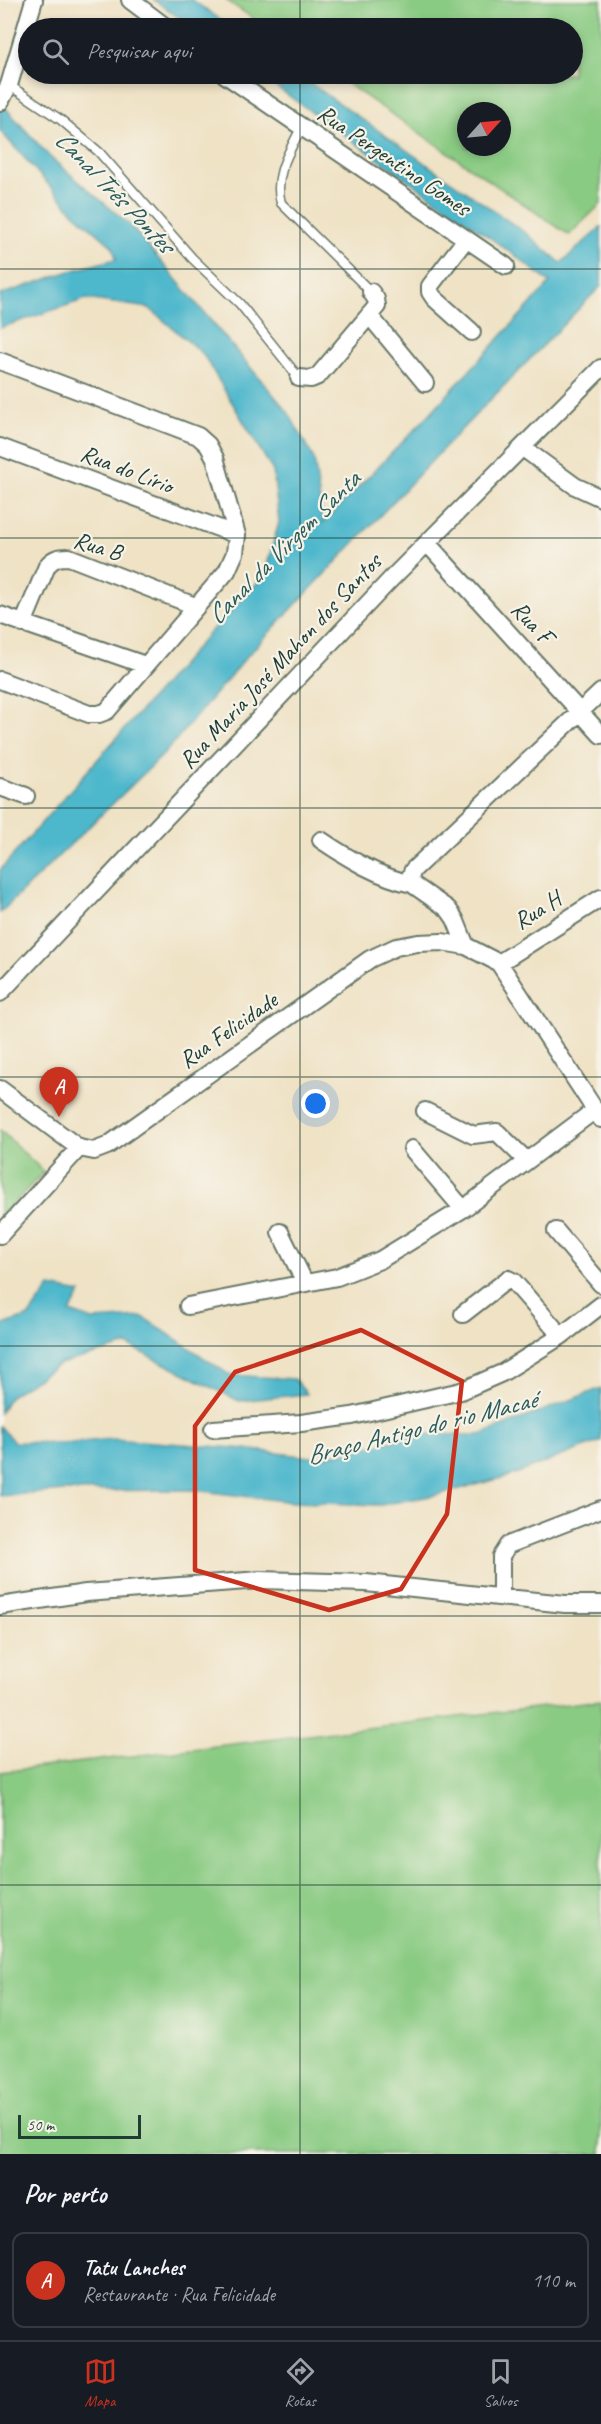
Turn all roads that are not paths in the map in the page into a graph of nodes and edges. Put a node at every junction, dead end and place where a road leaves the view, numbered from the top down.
1 (34, 0) edge
2 (130, 0) edge
3 (28, 18) edge
4 (154, 18) edge
5 (18, 51) edge
6 (239, 84) edge
7 (5, 93) edge
8 (302, 126) junction
9 (466, 239) junction
10 (506, 266) dead end
11 (371, 292) joint
12 (369, 315) junction
13 (472, 332) dead end
14 (0, 361) edge
15 (601, 368) edge
16 (299, 378) joint
17 (425, 383) dead end
18 (0, 447) edge
19 (523, 448) junction
20 (601, 498) edge
21 (237, 535) junction
22 (427, 543) junction
23 (195, 606) junction
24 (0, 615) edge
25 (23, 624) junction
26 (145, 665) junction
27 (0, 680) edge
28 (601, 692) edge
29 (581, 711) junction
30 (601, 735) edge
31 (0, 787) edge
32 (26, 796) dead end
33 (321, 840) dead end
34 (412, 884) junction
35 (600, 902) edge
36 (466, 946) junction
37 (499, 963) junction
38 (0, 993) edge
39 (0, 1089) edge
40 (425, 1112) dead end
41 (598, 1115) edge
42 (80, 1148) junction
43 (412, 1149) dead end
44 (527, 1161) junction
45 (463, 1209) junction
46 (555, 1231) dead end
47 (280, 1232) dead end
48 (0, 1235) edge
49 (305, 1283) junction
50 (601, 1284) edge
51 (601, 1305) edge
52 (188, 1306) dead end
53 (463, 1314) dead end
54 (561, 1336) junction
55 (213, 1429) dead end
56 (601, 1509) edge
57 (501, 1597) junction
58 (601, 1604) edge
59 (0, 1606) edge

1 - 3 street
2 - 4 street
5 - 7 street
6 - 8 street, Rua Pergentino Gomes
7 - 16 lane
8 - 9 street, Rua Pergentino Gomes
8 - 11 lane
9 - 10 street, Rua Pergentino Gomes
9 - 13 street
11 - 12 street
12 - 16 street
12 - 17 street
14 - 21 street
15 - 19 street, Rua Maria José Mahon dos Santos
18 - 21 street, Rua do Lírio
19 - 20 street
19 - 22 street, Rua Maria José Mahon dos Santos
21 - 23 street
22 - 29 street, Rua F
22 - 38 street, Rua Maria José Mahon dos Santos
23 - 25 street, Rua B
23 - 26 street
24 - 25 street
25 - 26 street
26 - 27 street
28 - 29 street
29 - 30 street, Rua F
29 - 34 street
31 - 32 street
33 - 34 street
34 - 36 street
35 - 37 street, Rua H
36 - 37 street, Rua Felicidade
36 - 42 street, Rua Felicidade
37 - 41 street
39 - 42 street
40 - 44 street
41 - 44 street
42 - 48 street
43 - 45 street
44 - 45 street
45 - 49 street
46 - 50 street
47 - 49 street
49 - 52 street
51 - 54 street
53 - 54 street
54 - 55 street
56 - 57 street
57 - 58 street
57 - 59 street

